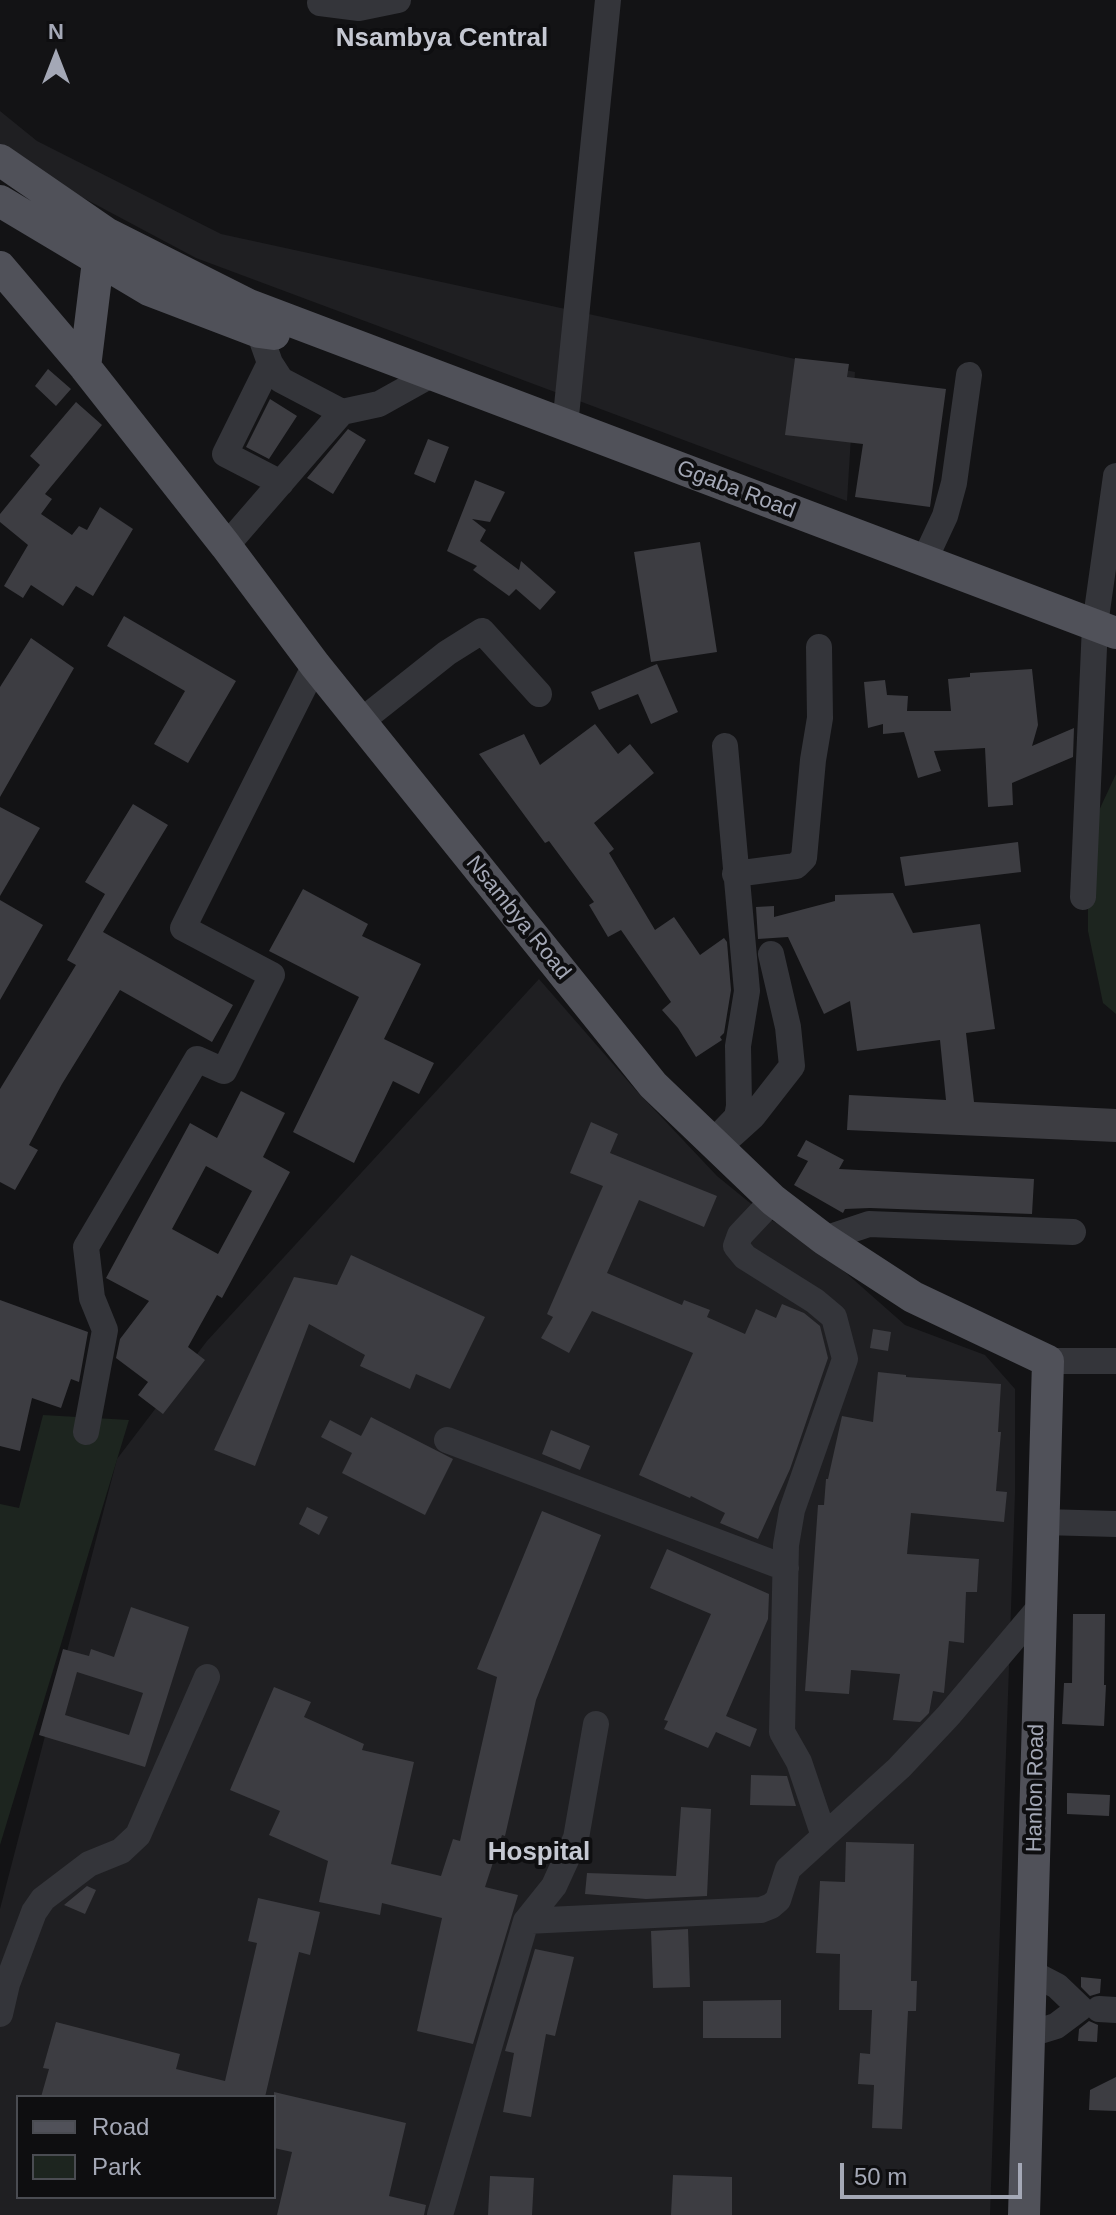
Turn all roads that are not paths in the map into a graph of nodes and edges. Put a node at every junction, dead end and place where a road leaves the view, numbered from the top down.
1 (398, 0) edge
2 (608, 0) edge
3 (320, 3) dead end
4 (0, 160) edge
5 (0, 201) edge
6 (102, 247) junction
7 (3, 277) edge
8 (259, 332) junction
9 (357, 344) junction
10 (270, 363) junction
11 (85, 367) junction
12 (431, 375) junction
13 (969, 375) dead end
14 (342, 412) junction
15 (565, 426) junction
16 (1116, 476) edge
17 (281, 483) junction
18 (226, 546) junction
19 (924, 561) junction
20 (1106, 629) edge
21 (819, 647) dead end
22 (315, 665) junction
23 (539, 694) dead end
24 (360, 722) junction
25 (725, 746) dead end
26 (735, 874) junction
27 (1083, 897) dead end
28 (771, 954) dead end
29 (715, 1146) junction
30 (773, 1200) junction
31 (1073, 1232) dead end
32 (824, 1239) junction
33 (1048, 1361) junction
34 (1116, 1361) edge
35 (86, 1432) dead end
36 (447, 1440) dead end
37 (1043, 1522) junction
38 (1116, 1524) edge
39 (786, 1568) junction
40 (1041, 1606) junction
41 (207, 1677) dead end
42 (596, 1724) dead end
43 (824, 1836) junction
44 (526, 1921) junction
45 (1032, 1973) junction
46 (0, 2014) edge
47 (1030, 2034) junction
48 (440, 2215) edge
49 (1024, 2215) edge

1 - 3 street
2 - 15 street
4 - 6 main road
5 - 6 main road
6 - 8 main road, Ggaba Road
6 - 9 main road, Ggaba Road
6 - 11 main road
7 - 11 main road, Nsambya Road
8 - 9 main road, Ggaba Road
8 - 10 street
9 - 12 main road, Ggaba Road
10 - 14 street
10 - 17 street
11 - 18 main road, Nsambya Road
12 - 14 street
12 - 15 main road, Ggaba Road
13 - 19 street
14 - 17 street
15 - 19 main road, Ggaba Road
16 - 20 street
17 - 18 street
18 - 22 main road, Nsambya Road
19 - 20 main road, Ggaba Road
20 - 27 street
21 - 26 street
22 - 24 main road, Nsambya Road
22 - 35 street
23 - 24 street
24 - 29 main road, Nsambya Road
25 - 26 street
26 - 29 street
28 - 29 street
29 - 30 main road, Nsambya Road
30 - 32 main road, Nsambya Road
30 - 39 street
31 - 32 street
32 - 33 main road, Nsambya Road
33 - 34 street
33 - 37 main road, Hanlon Road
36 - 39 street
37 - 38 street
37 - 40 main road, Hanlon Road
39 - 43 street
40 - 43 street
40 - 45 main road, Hanlon Road
41 - 46 street
42 - 44 street
43 - 44 street
44 - 48 street
45 - 47 main road, Hanlon Road
45 - 47 street
47 - 49 main road, Hanlon Road

